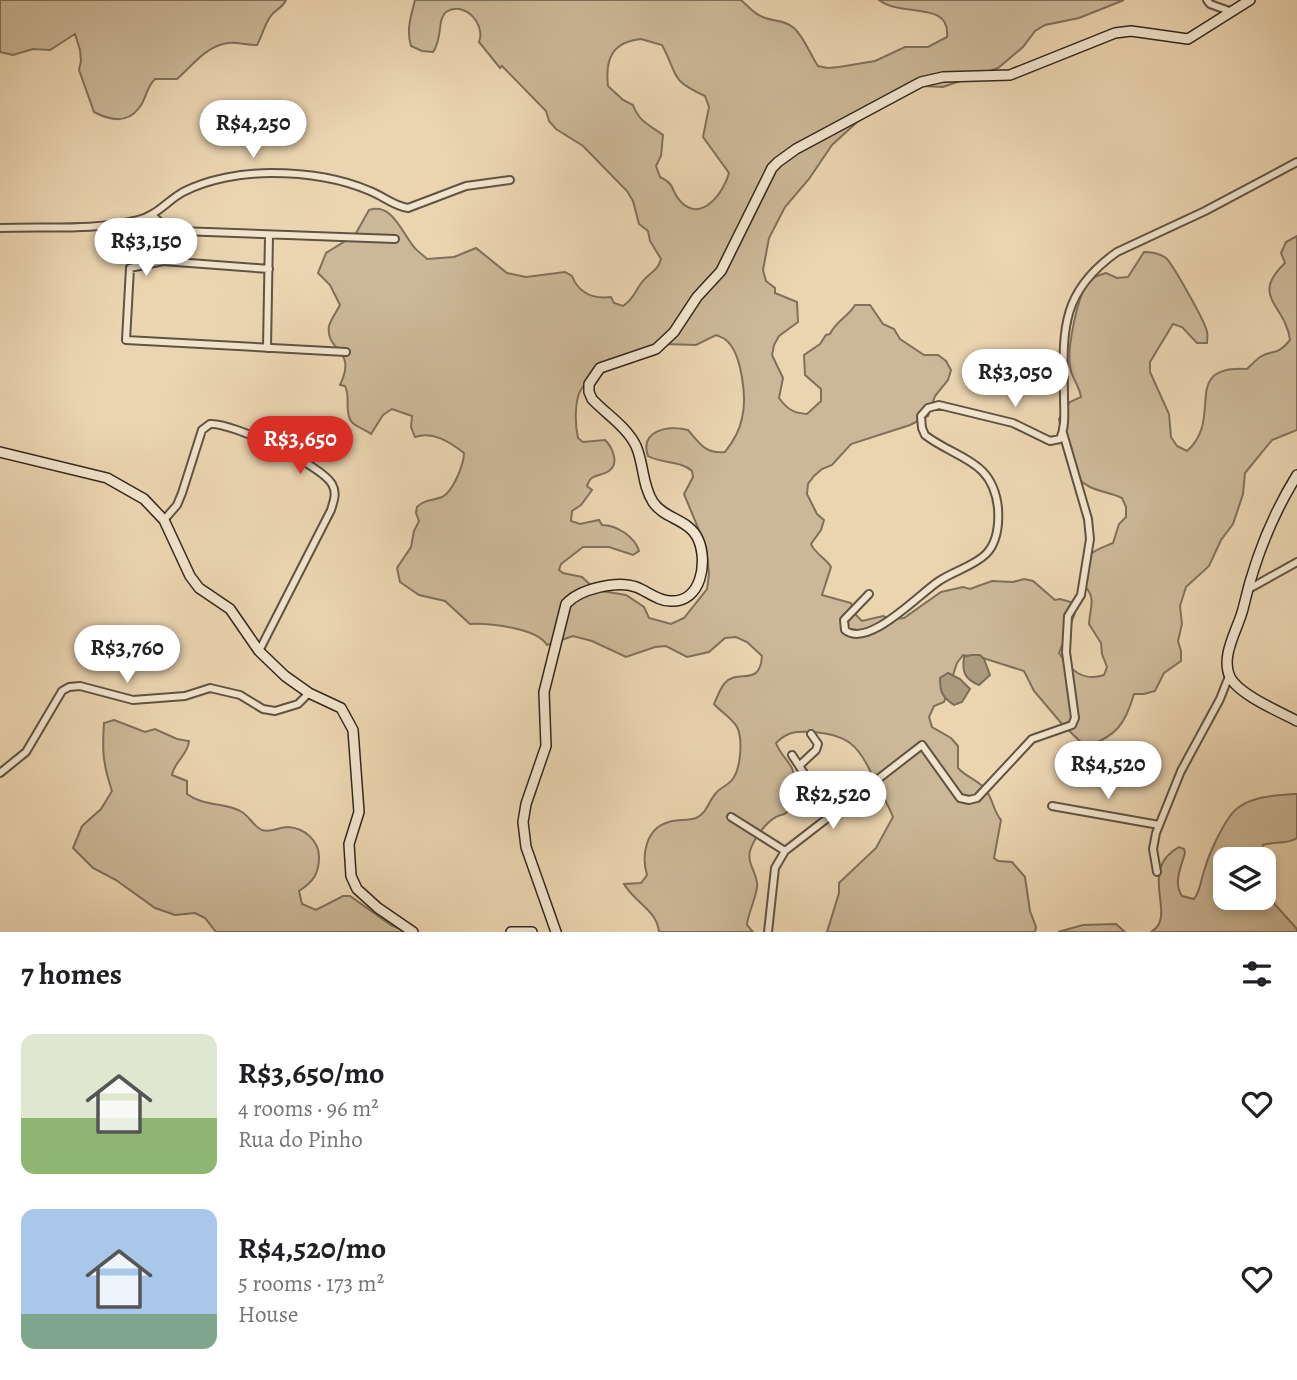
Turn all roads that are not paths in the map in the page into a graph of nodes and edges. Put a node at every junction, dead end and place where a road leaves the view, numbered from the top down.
1 (1207, 0) edge
2 (1250, 0) edge
3 (1232, 12) junction
4 (1297, 162) edge
5 (510, 180) dead end
6 (152, 215) junction
7 (0, 228) edge
8 (180, 231) junction
9 (269, 235) junction
10 (395, 239) dead end
11 (163, 261) junction
12 (269, 270) junction
13 (267, 348) junction
14 (346, 352) dead end
15 (1063, 433) junction
16 (0, 452) edge
17 (1297, 475) edge
18 (163, 520) junction
19 (1297, 562) edge
20 (1245, 591) junction
21 (869, 594) dead end
22 (259, 651) junction
23 (1229, 676) junction
24 (309, 693) junction
25 (1297, 722) edge
26 (811, 734) dead end
27 (792, 755) dead end
28 (799, 766) junction
29 (0, 773) edge
30 (1052, 806) dead end
31 (837, 811) junction
32 (731, 817) dead end
33 (1159, 825) junction
34 (785, 851) junction
35 (1157, 872) dead end
36 (413, 932) edge
37 (511, 932) edge
38 (532, 932) edge
39 (556, 932) edge
40 (768, 932) edge

1 - 3 street
2 - 3 street
3 - 39 street
4 - 15 street
5 - 6 street
6 - 7 street
6 - 8 street
8 - 9 street
8 - 11 street
9 - 10 street
9 - 12 street
11 - 12 street
11 - 13 street
12 - 13 street
13 - 14 street
15 - 21 street
15 - 31 street
16 - 18 street
17 - 20 street
18 - 22 street
18 - 22 street
19 - 20 street
20 - 23 street
22 - 24 street
23 - 25 street
23 - 33 street
24 - 29 street
24 - 36 street
26 - 28 street
27 - 28 street
28 - 31 street
30 - 33 street
31 - 34 street
32 - 34 street
33 - 35 street
34 - 40 street
37 - 38 street

